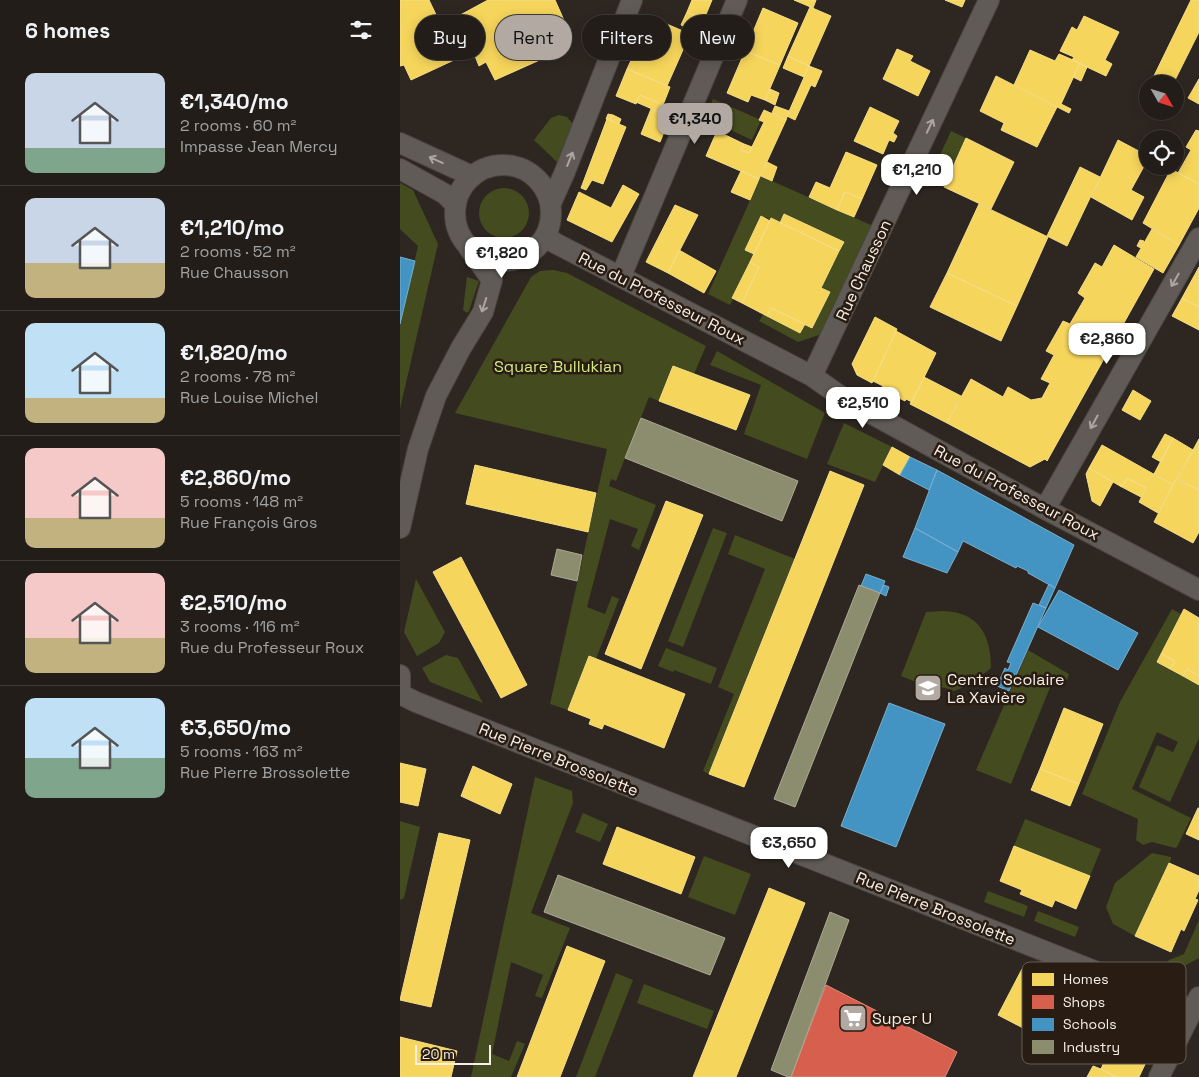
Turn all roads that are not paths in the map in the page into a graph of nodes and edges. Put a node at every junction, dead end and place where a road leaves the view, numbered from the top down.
1 (632, 0) edge
2 (737, 0) edge
3 (989, 0) edge
4 (400, 143) edge
5 (400, 169) edge
6 (472, 176) junction
7 (551, 203) junction
8 (456, 205) junction
9 (546, 236) junction
10 (1199, 238) edge
11 (469, 248) junction
12 (621, 276) junction
13 (812, 376) junction
14 (1045, 509) junction
15 (400, 528) edge
16 (1199, 590) edge
17 (400, 675) edge
18 (400, 687) edge
19 (400, 694) edge
20 (1090, 962) edge
21 (1196, 1003) edge
22 (1186, 1023) edge
23 (1166, 1064) edge
24 (1159, 1077) edge

7 -> 1 street
2 - 12 street
13 -> 3 street, Rue Chausson
6 -> 4 street
5 - 8 street
6 - 7 street
6 - 8 street
7 - 9 street
8 - 11 street
9 - 11 street
9 - 12 street, Rue du Professeur Roux
10 -> 14 street
11 -> 15 street
12 - 13 street, Rue du Professeur Roux
13 - 14 street, Rue du Professeur Roux
14 - 16 street, Rue du Professeur Roux
17 - 18 street
19 - 20 street, Rue Pierre Brossolette
21 - 22 street
23 - 24 street

